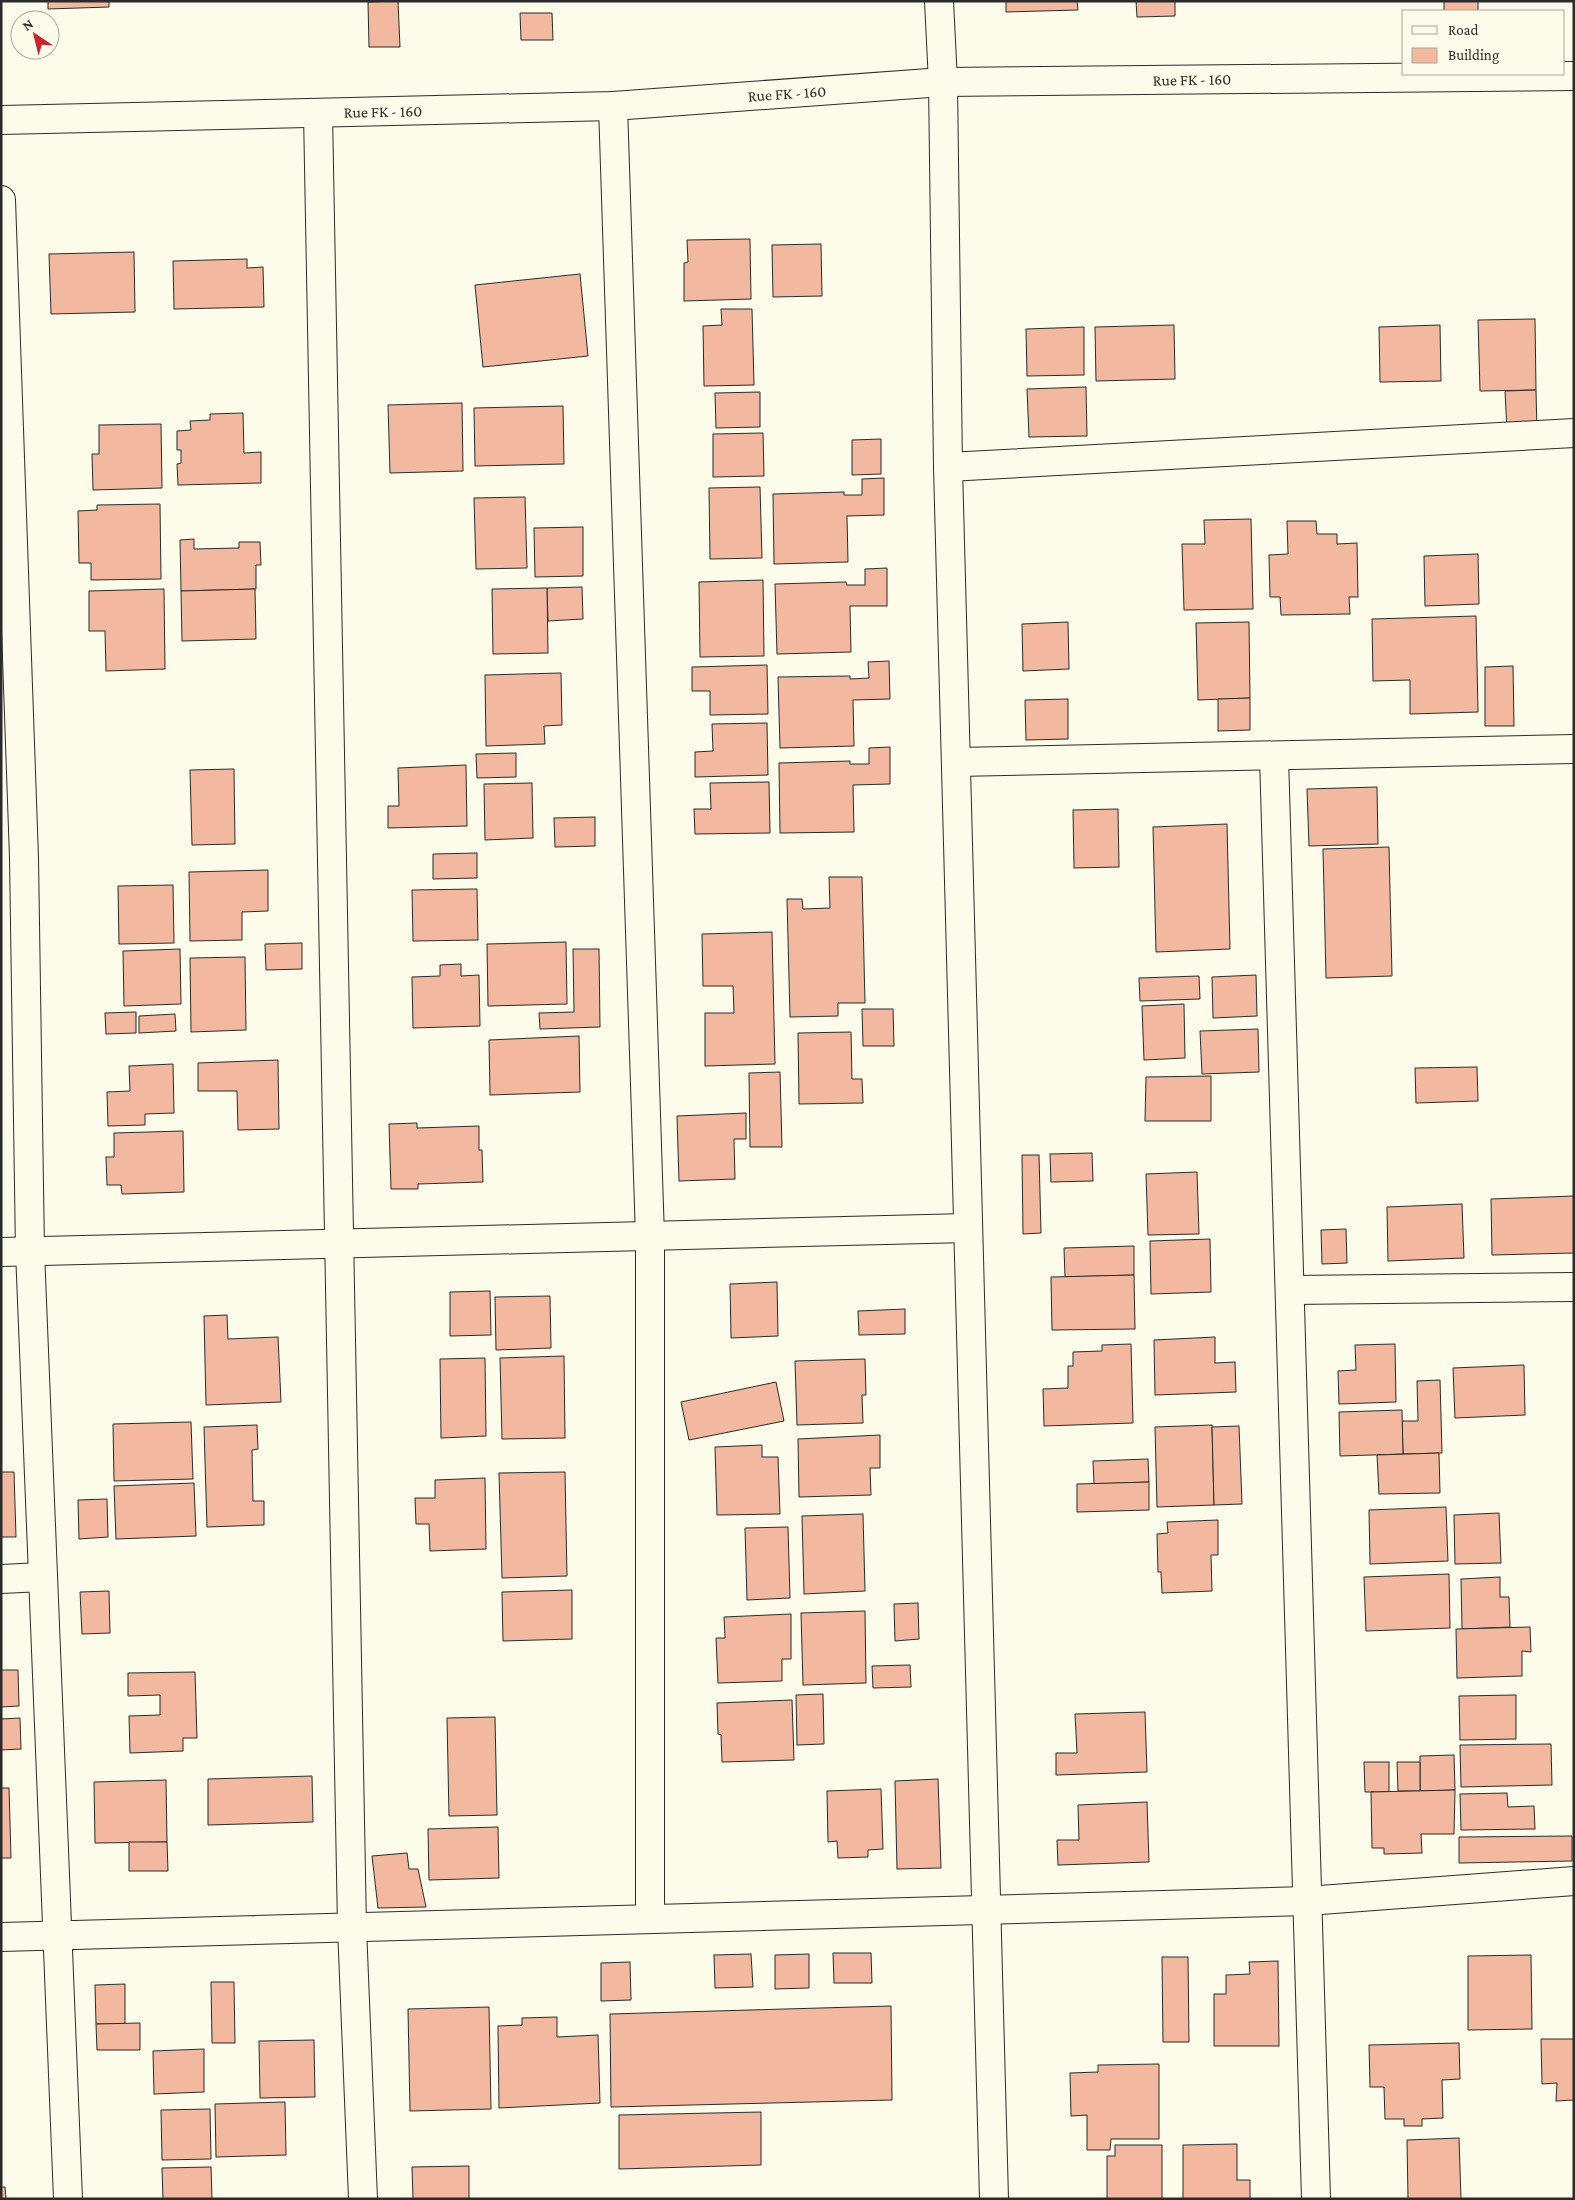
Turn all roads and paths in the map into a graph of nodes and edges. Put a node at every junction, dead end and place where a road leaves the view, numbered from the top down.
1 (939, 1) edge
2 (1574, 76) edge
3 (943, 82) junction
4 (613, 106) junction
5 (318, 113) junction
6 (1, 120) edge
7 (1, 200) edge
8 (1574, 434) edge
9 (948, 467) junction
10 (1574, 749) edge
11 (1274, 756) junction
12 (956, 762) junction
13 (13, 858) edge
14 (968, 1228) junction
15 (650, 1237) junction
16 (340, 1244) junction
17 (30, 1251) junction
18 (1, 1252) edge
19 (1574, 1287) edge
20 (1290, 1290) junction
21 (43, 1577) junction
22 (1, 1579) edge
23 (1574, 1881) edge
24 (1307, 1901) junction
25 (987, 1910) junction
26 (650, 1919) junction
27 (352, 1927) junction
28 (57, 1935) junction
29 (1, 1937) edge
30 (68, 2199) edge
31 (362, 2199) edge
32 (994, 2199) edge
33 (1316, 2199) edge

1 - 3 street
2 - 3 street, Rue FK - 160
3 - 4 street, Rue FK - 160
3 - 9 street
4 - 5 street, Rue FK - 160
4 - 15 street
5 - 6 street, Rue FK - 160
5 - 16 street
7 - 13 street
8 - 9 street
9 - 12 street
10 - 11 street
11 - 12 street
11 - 20 street
12 - 14 street
13 - 17 street
14 - 15 street
14 - 25 street
15 - 16 street
15 - 26 street
16 - 17 street
16 - 27 street
17 - 18 street
17 - 21 street
19 - 20 street
20 - 24 street
21 - 22 street
21 - 28 street
23 - 24 street
24 - 25 street
24 - 33 street
25 - 26 street
25 - 32 street
26 - 27 street
27 - 28 street
27 - 31 street
28 - 29 street
28 - 30 street

